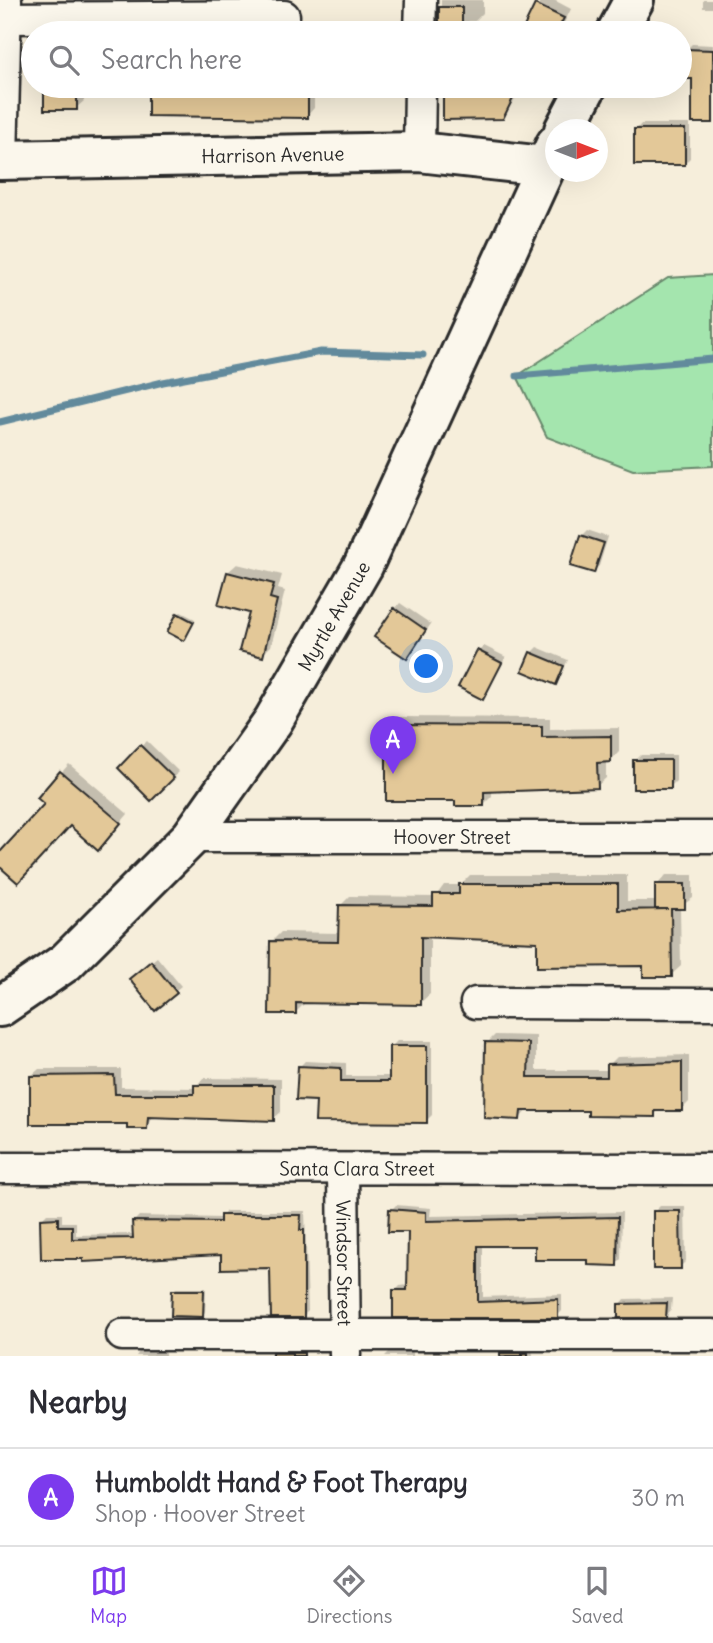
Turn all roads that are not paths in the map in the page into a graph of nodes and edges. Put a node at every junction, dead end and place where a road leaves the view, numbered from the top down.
1 (421, 0) edge
2 (634, 0) edge
3 (6, 9) edge
4 (285, 16) dead end
5 (420, 21) edge
6 (623, 21) edge
7 (420, 98) edge
8 (581, 98) edge
9 (570, 119) edge
10 (419, 152) junction
11 (545, 155) edge
12 (1, 160) edge
13 (545, 166) edge
14 (191, 837) junction
15 (713, 837) edge
16 (476, 1003) dead end
17 (713, 1004) edge
18 (0, 1007) edge
19 (0, 1168) edge
20 (713, 1169) edge
21 (343, 1170) junction
22 (122, 1335) dead end
23 (713, 1335) edge
24 (345, 1346) edge

1 - 5 street
2 - 6 main road
3 - 4 street
3 - 12 street
7 - 10 street
8 - 9 main road
10 - 11 main road, Harrison Avenue
10 - 12 main road, Harrison Avenue
13 - 14 main road, Myrtle Avenue
14 - 15 street, Hoover Street
14 - 18 main road, Myrtle Avenue
16 - 17 street
19 - 21 street, Santa Clara Street
20 - 21 street, Santa Clara Street
21 - 24 street, Windsor Street
22 - 24 street
23 - 24 street

